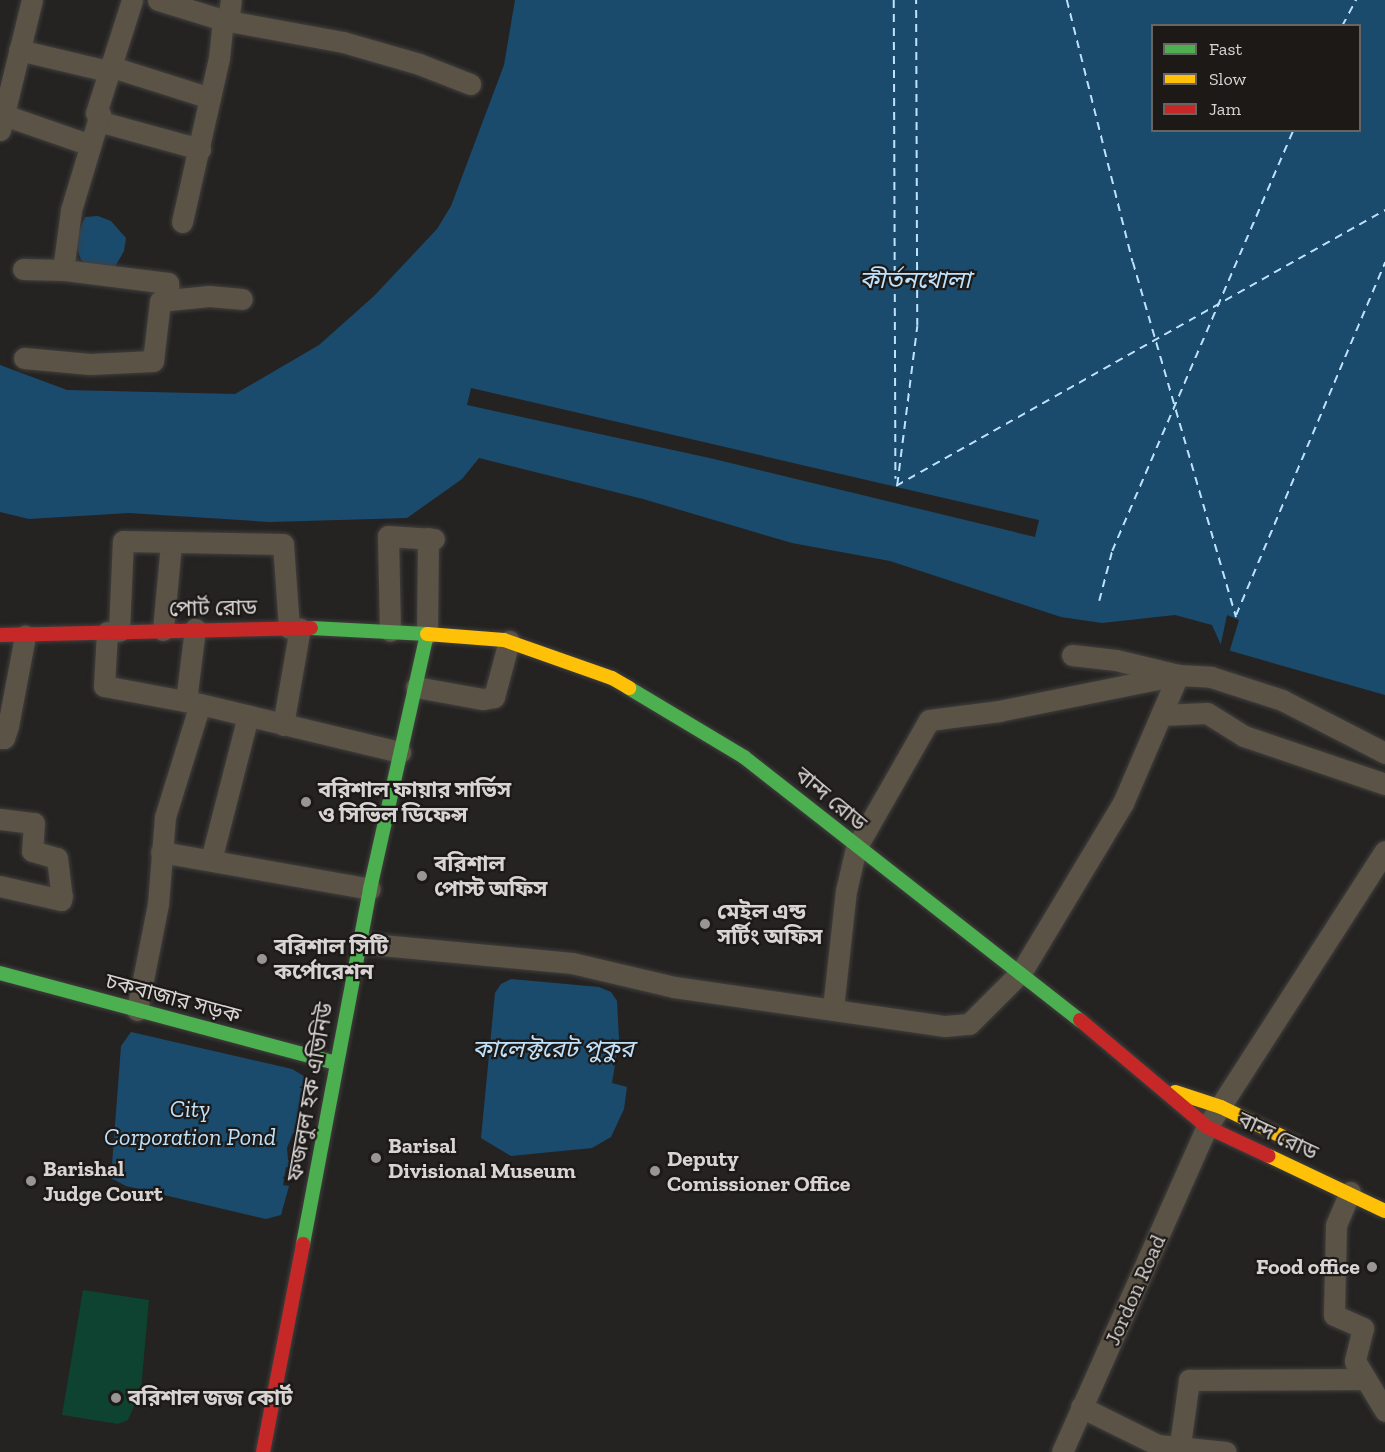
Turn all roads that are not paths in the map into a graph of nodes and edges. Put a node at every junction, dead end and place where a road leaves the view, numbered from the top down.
1 (32, 0) edge
2 (132, 0) edge
3 (158, 0) edge
4 (231, 0) edge
5 (225, 21) junction
6 (19, 50) junction
7 (108, 69) junction
8 (470, 84) dead end
9 (210, 98) junction
10 (98, 121) junction
11 (2, 122) edge
12 (90, 145) junction
13 (200, 149) junction
14 (182, 222) dead end
15 (23, 269) dead end
16 (63, 270) junction
17 (242, 299) dead end
18 (169, 300) junction
19 (24, 358) dead end
20 (171, 544) junction
21 (295, 628) junction
22 (195, 629) junction
23 (163, 630) junction
24 (113, 631) junction
25 (390, 631) junction
26 (427, 634) junction
27 (0, 635) edge
28 (25, 636) junction
29 (508, 641) junction
30 (1072, 655) dead end
31 (1178, 675) junction
32 (416, 687) junction
33 (193, 702) junction
34 (1161, 715) junction
35 (248, 716) junction
36 (283, 725) junction
37 (0, 738) edge
38 (400, 752) junction
39 (1385, 753) edge
40 (1385, 784) edge
41 (0, 819) edge
42 (856, 848) junction
43 (1385, 851) edge
44 (161, 852) junction
45 (211, 860) junction
46 (0, 886) edge
47 (370, 889) junction
48 (360, 943) junction
49 (1022, 972) junction
50 (0, 973) edge
51 (833, 1008) junction
52 (137, 1010) junction
53 (335, 1063) junction
54 (1162, 1087) junction
55 (1221, 1107) junction
56 (1207, 1127) junction
57 (1312, 1151) dead end
58 (1350, 1192) junction
59 (1385, 1210) edge
60 (1365, 1379) junction
61 (1081, 1407) junction
62 (1385, 1411) edge
63 (1179, 1450) edge
64 (263, 1452) edge
65 (1062, 1452) edge
66 (1226, 1452) edge

1 - 6 street
2 - 7 street
3 - 5 street
4 - 5 street
5 - 8 street
5 - 9 street
6 - 7 street
6 - 11 street
7 - 9 street
7 - 10 street
9 - 13 street
10 - 12 street
10 - 13 street
11 - 12 street
12 - 16 street
13 - 14 street
15 - 16 street
16 - 18 street
17 - 18 street
18 - 19 street
20 - 21 street
20 - 23 street
20 - 24 street
21 - 22 main road, পোর্ট রোড
21 - 25 main road, পোর্ট রোড
21 - 36 street
22 - 23 main road, পোর্ট রোড
22 - 33 street
23 - 24 main road, পোর্ট রোড
24 - 28 main road, পোর্ট রোড
24 - 33 street
25 - 26 main road, পোর্ট রোড
25 - 26 street
26 - 29 main road, বান্দ রোড
26 - 32 main road, ফজলুল হক এভিনিউ
27 - 28 main road, পোর্ট রোড
28 - 37 street
29 - 32 street
29 - 42 main road, বান্দ রোড
30 - 31 street
31 - 34 street
31 - 39 street
31 - 42 street
32 - 38 main road, ফজলুল হক এভিনিউ
33 - 35 street
33 - 44 street
34 - 40 street
34 - 49 street
35 - 36 street
35 - 45 street
36 - 38 street
38 - 47 main road, ফজলুল হক এভিনিউ
41 - 46 street
42 - 49 main road, বান্দ রোড
42 - 51 street
43 - 55 street, Jordon Road
44 - 45 street
44 - 52 street
45 - 47 street
47 - 48 main road, ফজলুল হক এভিনিউ
48 - 51 street
48 - 53 main road, ফজলুল হক এভিনিউ
49 - 51 street
49 - 54 main road, বান্দ রোড
50 - 52 main road, চকবাজার সড়ক
52 - 53 main road, চকবাজার সড়ক
53 - 64 main road, ফজলুল হক এভিনিউ
54 - 55 main road, বান্দ রোড
54 - 56 main road, বান্দ রোড
55 - 56 street, Jordon Road
55 - 57 main road, বান্দ রোড
56 - 58 main road, বান্দ রোড
56 - 61 street, Jordon Road
58 - 59 main road, বান্দ রোড
58 - 60 street
60 - 62 street
60 - 63 street
61 - 63 street
61 - 65 street, Jordon Road
63 - 66 street

